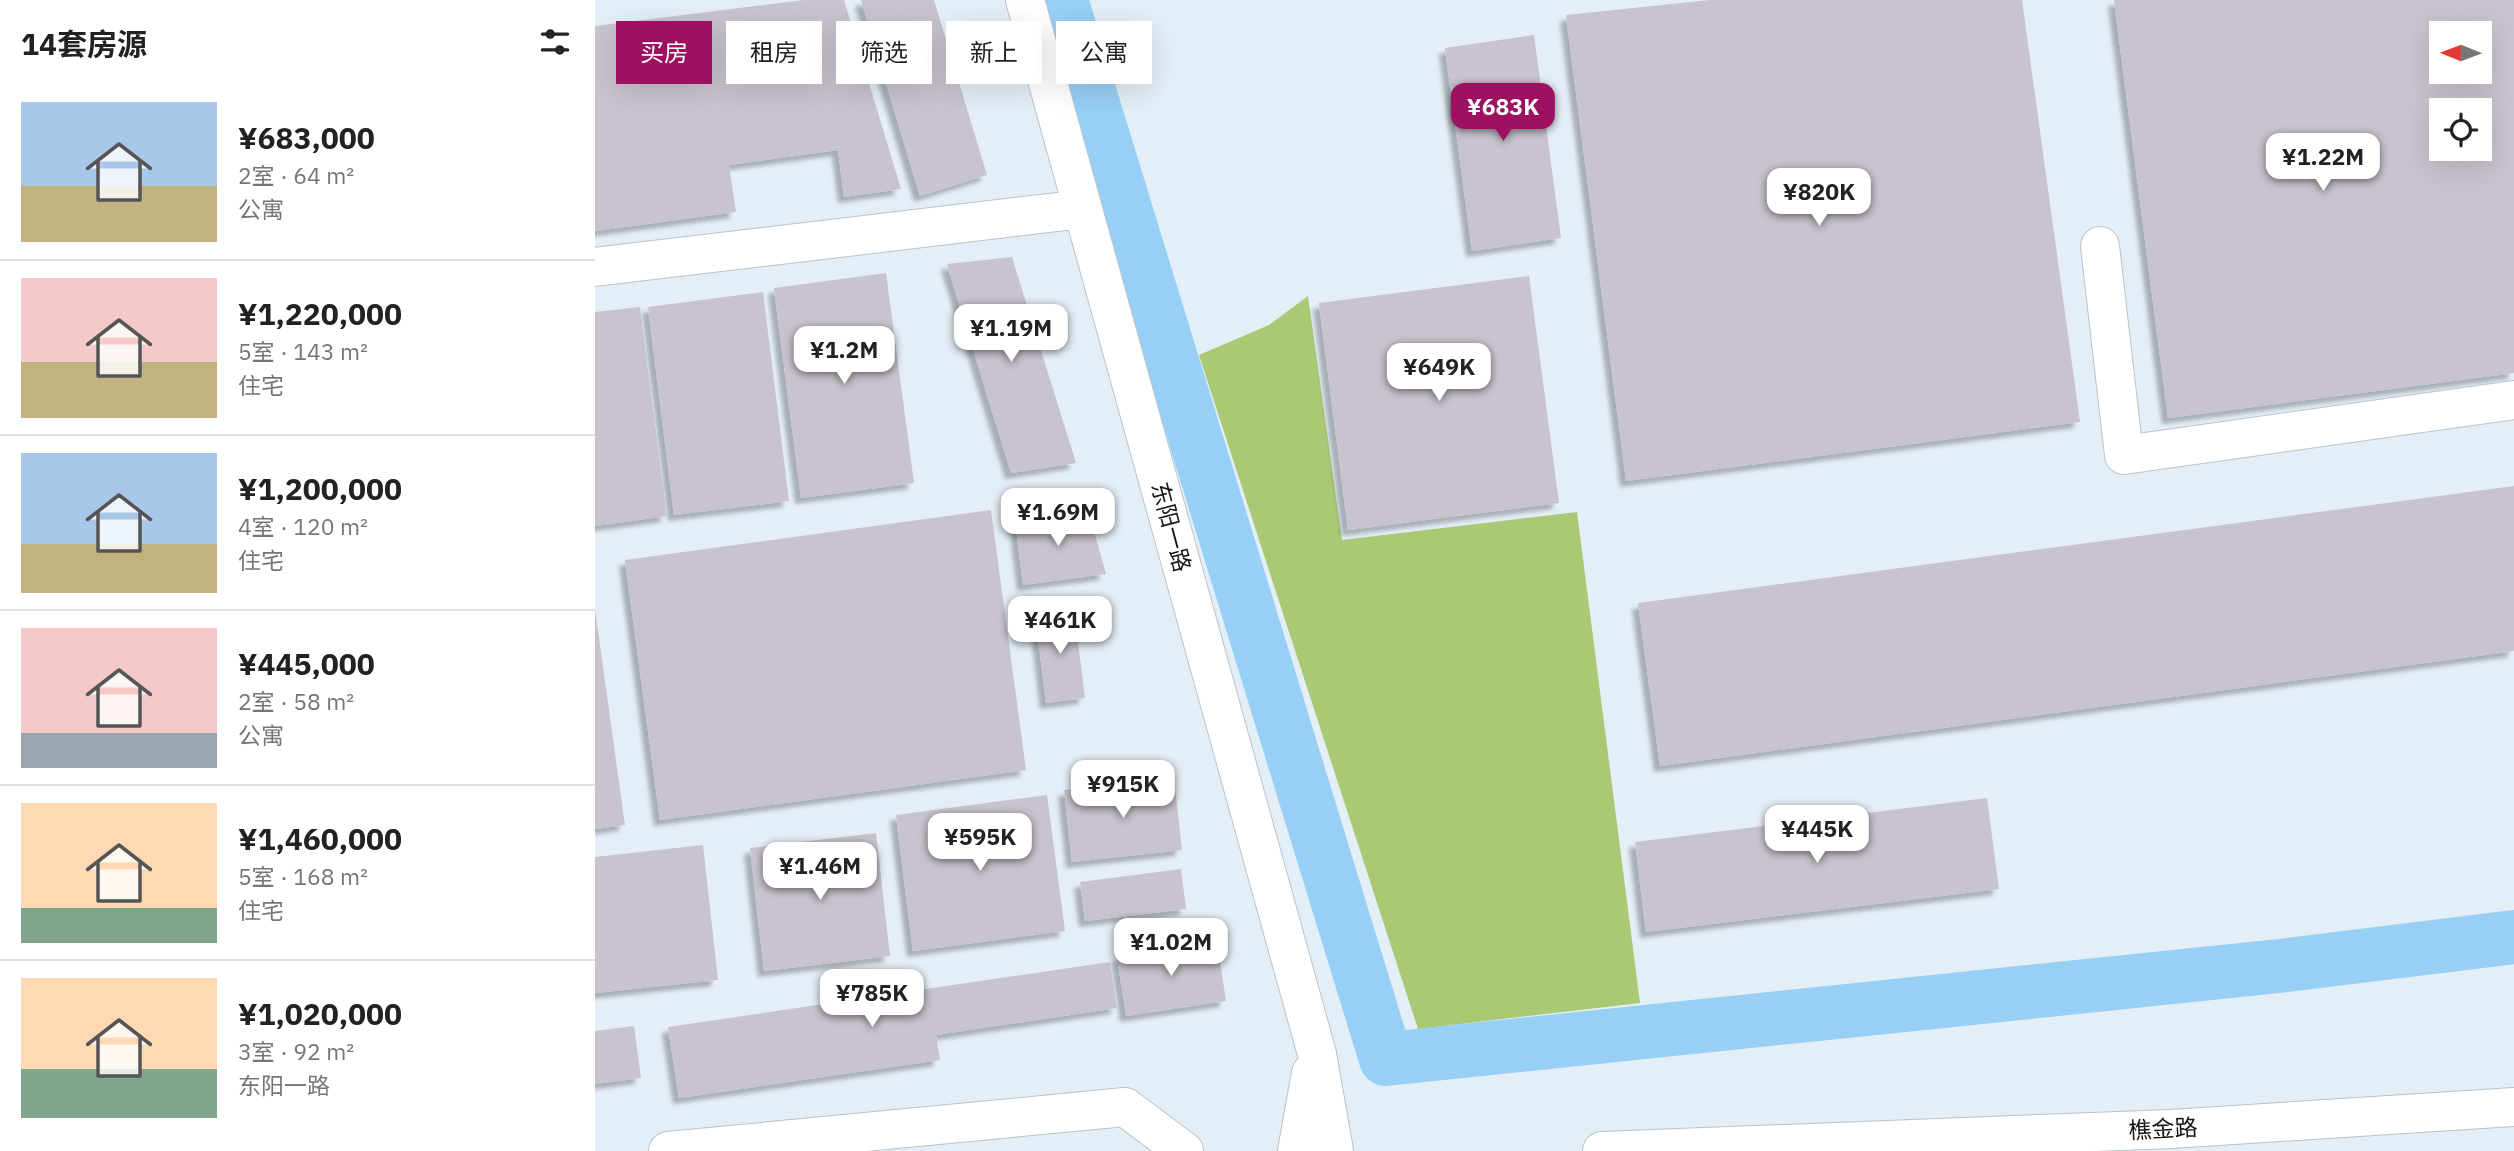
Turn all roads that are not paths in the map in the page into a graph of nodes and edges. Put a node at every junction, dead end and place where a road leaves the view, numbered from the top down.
1 (1025, 0) edge
2 (1083, 209) junction
3 (2100, 246) dead end
4 (595, 267) edge
5 (2514, 400) edge
6 (1317, 1054) junction
7 (2514, 1107) edge
8 (669, 1151) edge
9 (1184, 1151) edge
10 (1297, 1151) edge
11 (1333, 1151) edge
12 (1602, 1151) edge

1 - 2 main road, 东阳一路
2 - 4 main road
2 - 6 main road, 东阳一路
3 - 5 main road
6 - 10 main road
6 - 11 main road, 东阳一路
7 - 12 main road, 樵金路
8 - 9 main road

